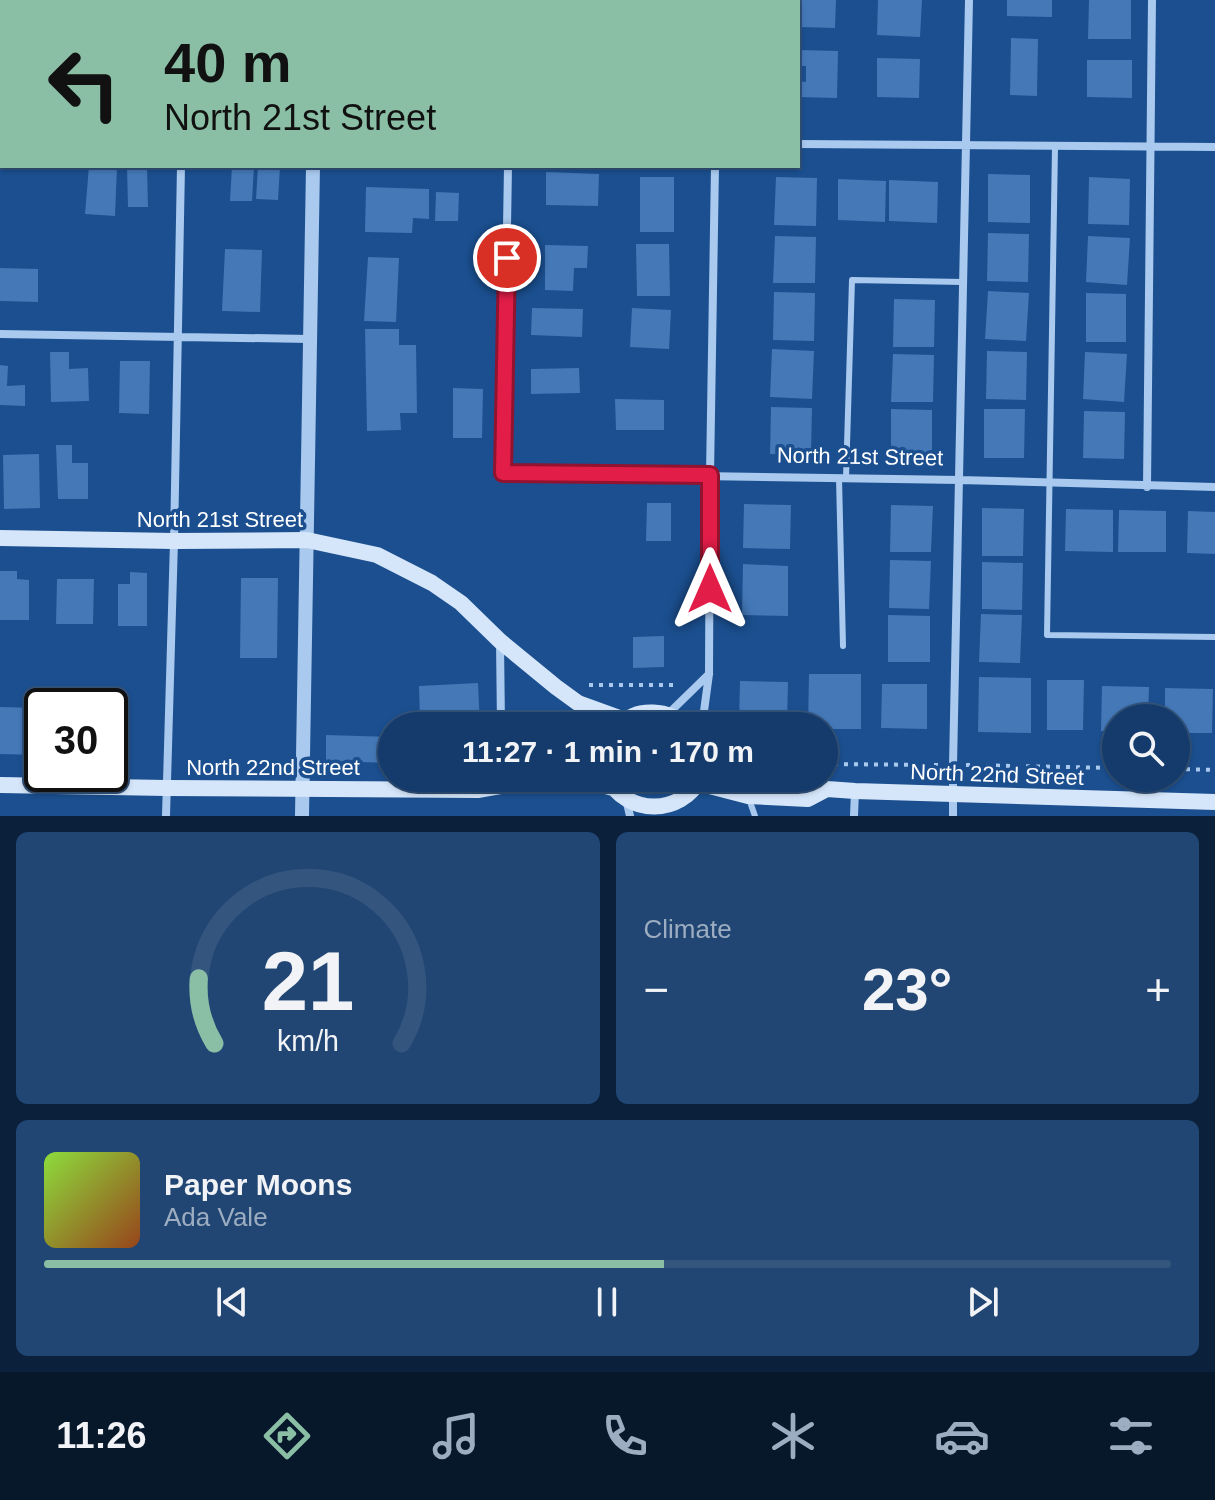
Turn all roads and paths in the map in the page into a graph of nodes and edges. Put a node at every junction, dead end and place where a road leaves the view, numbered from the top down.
1 (969, 0) edge
2 (1152, 0) edge
3 (800, 144) edge
4 (965, 146) junction
5 (1055, 147) junction
6 (1152, 147) junction
7 (1215, 147) edge
8 (181, 168) edge
9 (313, 168) edge
10 (508, 168) edge
11 (715, 168) edge
12 (963, 282) junction
13 (0, 334) edge
14 (179, 336) junction
15 (310, 339) junction
16 (710, 475) junction
17 (843, 478) junction
18 (960, 480) junction
19 (1049, 483) junction
20 (1147, 487) junction
21 (1215, 487) edge
22 (0, 538) edge
23 (307, 540) junction
24 (174, 541) junction
25 (1215, 637) edge
26 (500, 641) junction
27 (843, 646) dead end
28 (709, 674) junction
29 (583, 684) dead end
30 (680, 685) dead end
31 (501, 712) edge
32 (598, 712) edge
33 (670, 712) edge
34 (704, 712) edge
35 (838, 764) edge
36 (940, 765) dead end
37 (964, 765) dead end
38 (1102, 768) edge
39 (1190, 769) edge
40 (1215, 770) edge
41 (0, 785) edge
42 (166, 788) junction
43 (303, 789) junction
44 (378, 789) edge
45 (838, 790) edge
46 (855, 791) junction
47 (616, 792) edge
48 (690, 792) edge
49 (735, 792) edge
50 (821, 792) edge
51 (952, 795) junction
52 (748, 796) junction
53 (1215, 802) edge
54 (628, 809) edge
55 (670, 811) edge
56 (166, 816) edge
57 (302, 816) edge
58 (755, 816) edge
59 (854, 816) edge
60 (953, 816) edge

1 - 4 street
2 - 6 street
3 - 4 street
4 - 5 street
4 - 12 street
5 - 6 street
5 - 19 lane
6 - 7 street
6 - 20 street
8 - 14 street
9 - 15 street
10 - 16 street, North 21st Street
11 - 16 street
12 - 17 lane
12 - 18 street
13 - 14 street
14 - 15 street
14 - 24 street
15 - 23 street
16 - 17 street, North 21st Street
16 - 28 street
17 - 18 street, North 21st Street
17 - 27 lane
18 - 19 street, North 21st Street
18 - 51 street
19 - 20 street, North 21st Street
19 - 25 lane
20 - 21 street, North 21st Street
22 - 24 main road, North 21st Street
23 - 24 main road, North 21st Street
23 - 26 main road, North 21st Street
23 - 43 street
24 - 42 street
26 - 31 street
26 - 32 main road, North 21st Street
28 - 33 street
28 - 34 street
29 - 30 path
35 - 36 path
37 - 38 path
39 - 40 path
41 - 42 main road, North 22nd Street
42 - 43 main road, North 22nd Street
42 - 56 street
43 - 44 main road, North 22nd Street
43 - 57 street
45 - 46 main road, North 22nd Street
46 - 51 main road, North 22nd Street
46 - 59 street
47 - 54 main road
48 - 55 main road
49 - 52 main road, North 22nd Street
50 - 52 main road, North 22nd Street
51 - 53 main road, North 22nd Street
51 - 60 street
52 - 58 lane
54 - 55 main road

